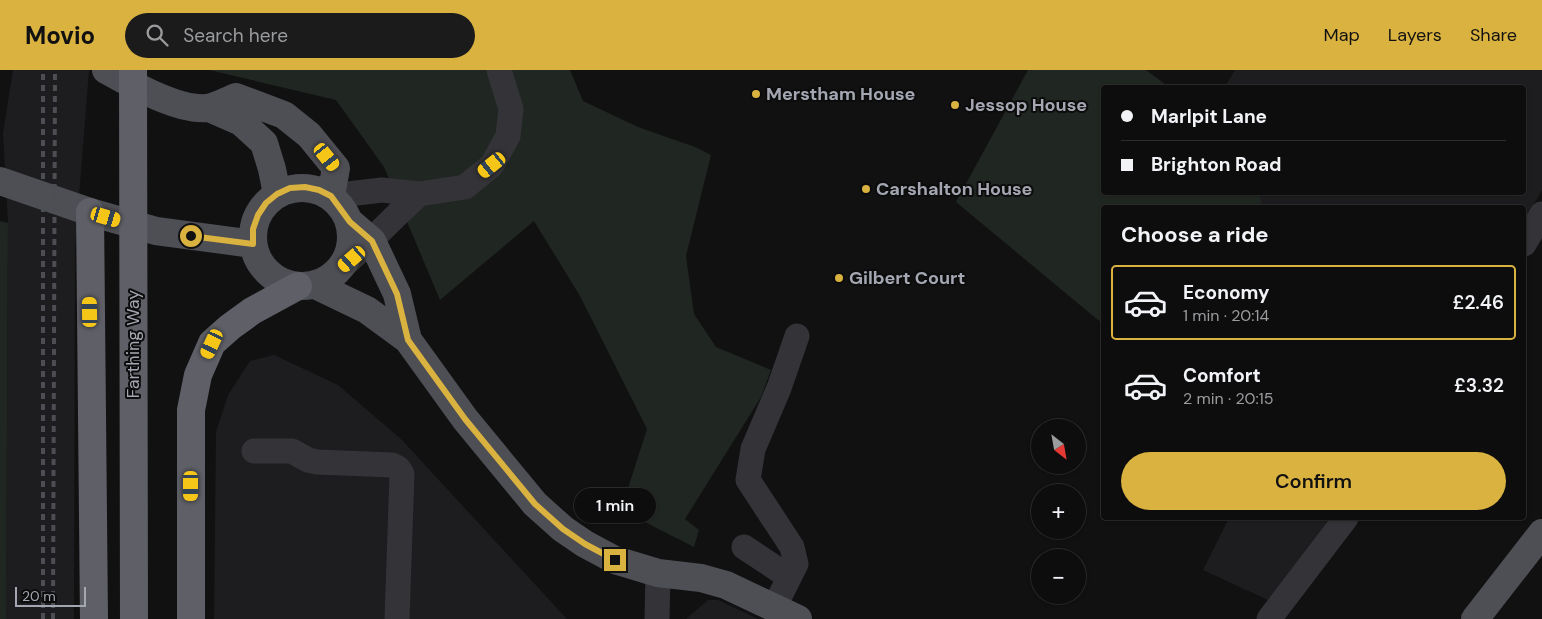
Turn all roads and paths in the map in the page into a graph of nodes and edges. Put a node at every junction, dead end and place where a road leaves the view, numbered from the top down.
1 (106, 70) edge
2 (133, 70) edge
3 (499, 70) edge
4 (209, 108) junction
5 (0, 181) edge
6 (277, 194) junction
7 (419, 194) junction
8 (331, 196) junction
9 (90, 212) junction
10 (1542, 214) edge
11 (350, 222) junction
12 (372, 241) junction
13 (1526, 241) edge
14 (253, 244) junction
15 (341, 268) junction
16 (306, 285) junction
17 (797, 336) dead end
18 (408, 340) junction
19 (254, 451) dead end
20 (1344, 520) edge
21 (1542, 533) edge
22 (744, 547) dead end
23 (658, 573) junction
24 (789, 577) junction
25 (787, 614) edge
26 (94, 619) edge
27 (134, 619) edge
28 (191, 619) edge
29 (398, 619) edge
30 (657, 619) edge
31 (1269, 619) edge
32 (1475, 619) edge

1 - 4 main road
2 - 27 highway, Farthing Way, bridge
3 - 7 street
4 - 6 main road
4 - 8 main road
5 - 9 main road
6 - 8 main road
6 - 14 main road
7 - 8 street
7 - 12 street
8 - 11 main road
9 - 14 main road
9 - 26 highway
10 - 13 street
11 - 12 main road
11 - 15 main road
12 - 15 street
12 - 18 main road
14 - 16 main road
15 - 16 main road
16 - 18 main road
16 - 28 highway
17 - 24 street
18 - 23 main road
19 - 29 street
20 - 31 street
21 - 32 main road
22 - 24 street
23 - 25 main road
23 - 30 street
24 - 25 street

